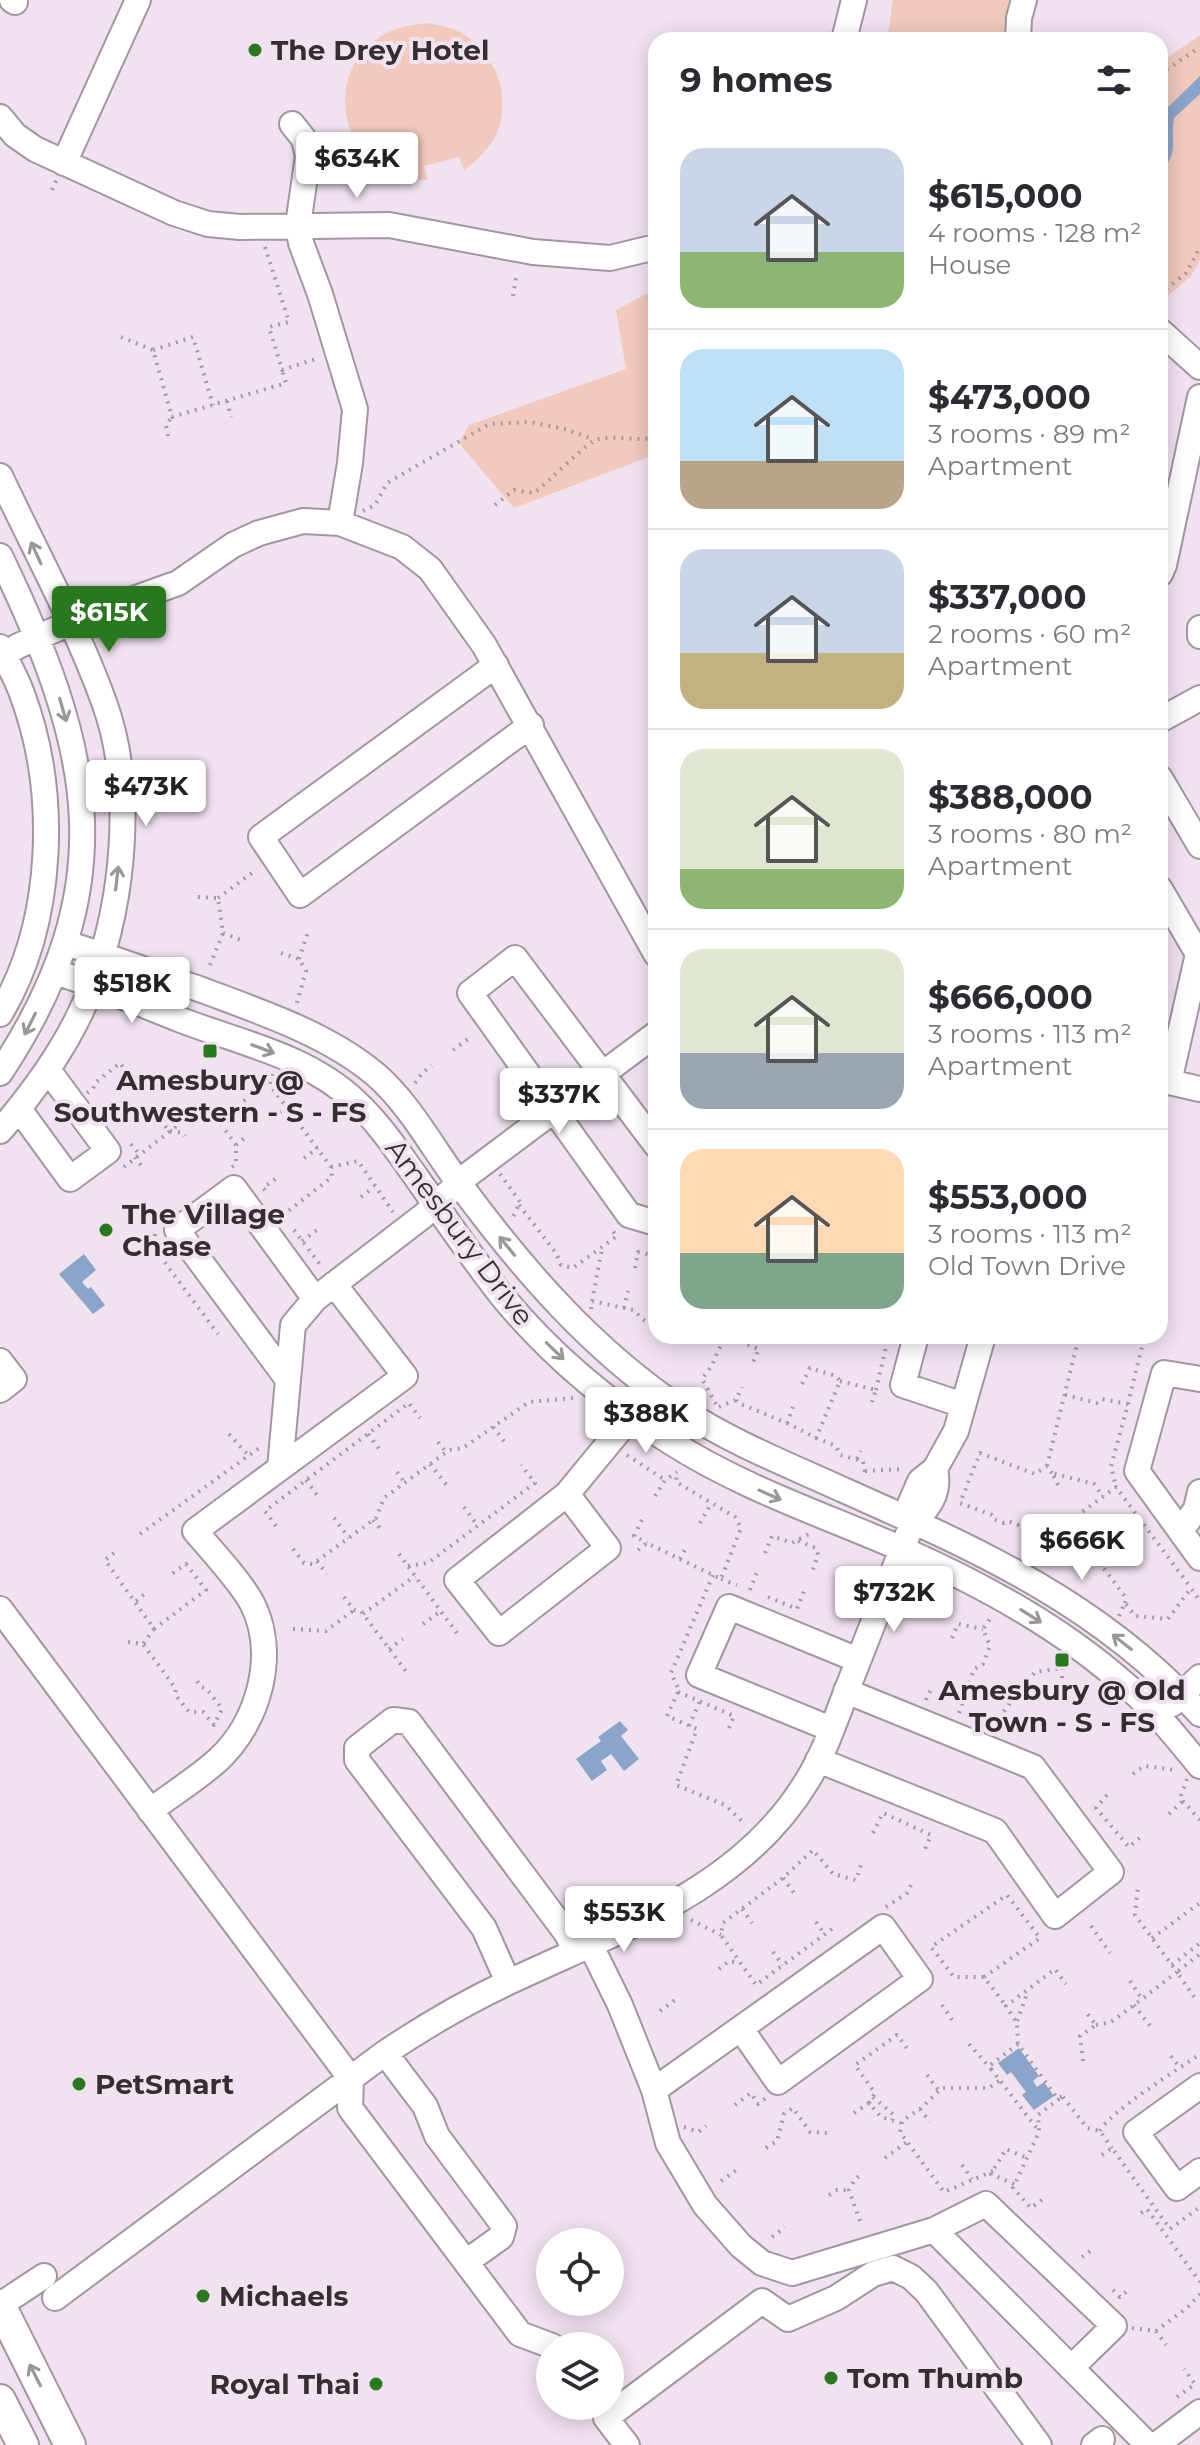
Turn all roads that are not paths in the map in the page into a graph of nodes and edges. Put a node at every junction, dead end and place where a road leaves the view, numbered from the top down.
1 (138, 0) edge
2 (854, 0) edge
3 (1024, 0) edge
4 (846, 32) edge
5 (1018, 32) edge
6 (0, 117) edge
7 (292, 124) dead end
8 (64, 163) junction
9 (298, 225) junction
10 (648, 249) edge
11 (1168, 338) edge
12 (1200, 367) edge
13 (1200, 397) edge
14 (0, 476) edge
15 (350, 518) junction
16 (1168, 546) edge
17 (0, 556) edge
18 (70, 623) junction
19 (1200, 628) edge
20 (38, 636) junction
21 (1200, 636) edge
22 (1, 653) edge
23 (496, 665) junction
24 (1200, 698) edge
25 (1168, 716) edge
26 (531, 725) junction
27 (1168, 792) edge
28 (1200, 846) edge
29 (1168, 903) edge
30 (648, 939) edge
31 (65, 943) junction
32 (102, 954) junction
33 (55, 972) junction
34 (93, 984) junction
35 (0, 1014) edge
36 (648, 1040) edge
37 (48, 1070) junction
38 (0, 1073) edge
39 (602, 1074) junction
40 (1200, 1089) edge
41 (19, 1109) junction
42 (553, 1110) junction
43 (0, 1131) edge
44 (648, 1134) edge
45 (459, 1183) junction
46 (435, 1205) junction
47 (648, 1221) edge
48 (326, 1287) junction
49 (914, 1344) edge
50 (981, 1344) edge
51 (0, 1361) edge
52 (286, 1377) junction
53 (1200, 1379) edge
54 (654, 1389) junction
55 (0, 1390) edge
56 (963, 1405) junction
57 (632, 1415) junction
58 (276, 1457) junction
59 (1200, 1492) edge
60 (567, 1494) junction
61 (913, 1521) junction
62 (1181, 1531) junction
63 (902, 1549) junction
64 (1200, 1558) edge
65 (0, 1609) edge
66 (858, 1660) junction
67 (1200, 1677) edge
68 (846, 1691) junction
69 (1182, 1694) junction
70 (1200, 1714) edge
71 (1159, 1717) junction
72 (831, 1729) junction
73 (818, 1760) junction
74 (1191, 1771) edge
75 (150, 1811) junction
76 (582, 1948) junction
77 (508, 1982) junction
78 (741, 2029) junction
79 (385, 2053) junction
80 (351, 2079) junction
81 (1200, 2086) edge
82 (654, 2090) junction
83 (1200, 2171) edge
84 (934, 2230) junction
85 (466, 2262) junction
86 (0, 2305) edge
87 (536, 2340) edge
88 (1071, 2368) junction
89 (0, 2400) edge
90 (1200, 2412) edge
91 (23, 2445) edge
92 (70, 2445) edge
93 (627, 2445) edge
94 (1039, 2445) edge
95 (1148, 2445) edge
96 (1156, 2445) edge

1 - 8 street
2 - 4 street
3 - 5 street
6 - 8 street
7 - 9 street
8 - 9 street
9 - 10 street
9 - 15 street
11 - 12 street
13 - 16 street
18 -> 14 street
15 - 18 street
15 - 23 street
17 - 20 street
18 - 20 street
32 -> 18 street
19 - 21 street
20 - 22 street
20 -> 31 street
22 - 35 street
23 - 26 street
23 - 26 street
24 - 25 street
26 - 30 street
27 - 28 street
29 - 40 street
31 - 32 street, Amesbury Drive
31 - 33 street
32 - 34 street
32 - 45 street, Amesbury Drive
33 - 34 street, Amesbury Drive
33 -> 38 street
34 - 37 street
34 -> 46 street, Amesbury Drive
36 - 39 street
37 - 41 street
37 - 41 street
39 - 42 street
39 - 42 street
39 - 44 street
41 - 43 street
42 - 45 street
42 - 47 street
45 - 46 street
54 -> 45 street, Amesbury Drive
46 - 48 street
46 -> 57 street, Amesbury Drive
48 - 52 street
48 - 52 street
48 - 58 street
49 - 56 street
50 - 56 street
51 - 55 street
52 - 58 street
53 - 62 street
54 - 57 street
54 - 61 street, Amesbury Drive
56 - 61 street
57 - 60 street
57 -> 63 street, Amesbury Drive
58 - 75 street
59 - 62 street
60 - 60 street
61 - 63 street
69 -> 61 street, Amesbury Drive
62 - 64 street
63 - 66 street
63 -> 71 street, Amesbury Drive
65 - 75 street
66 - 68 street
66 - 72 street
67 - 69 street
68 - 72 street
68 - 73 street
69 - 70 street, Amesbury Drive
69 - 71 street
71 - 74 street, Amesbury Drive
72 - 73 street
73 - 76 street
75 - 80 street
76 - 77 street
76 - 77 street
76 - 82 street
77 - 79 street
78 - 78 street
78 - 82 street
79 - 80 street
79 - 85 street
80 - 85 street
80 - 86 street
81 - 83 street
82 - 84 street
84 - 88 street
84 - 88 street
85 - 87 street
92 -> 86 main road
88 - 95 street
89 - 91 main road
90 - 96 street
93 - 94 street

